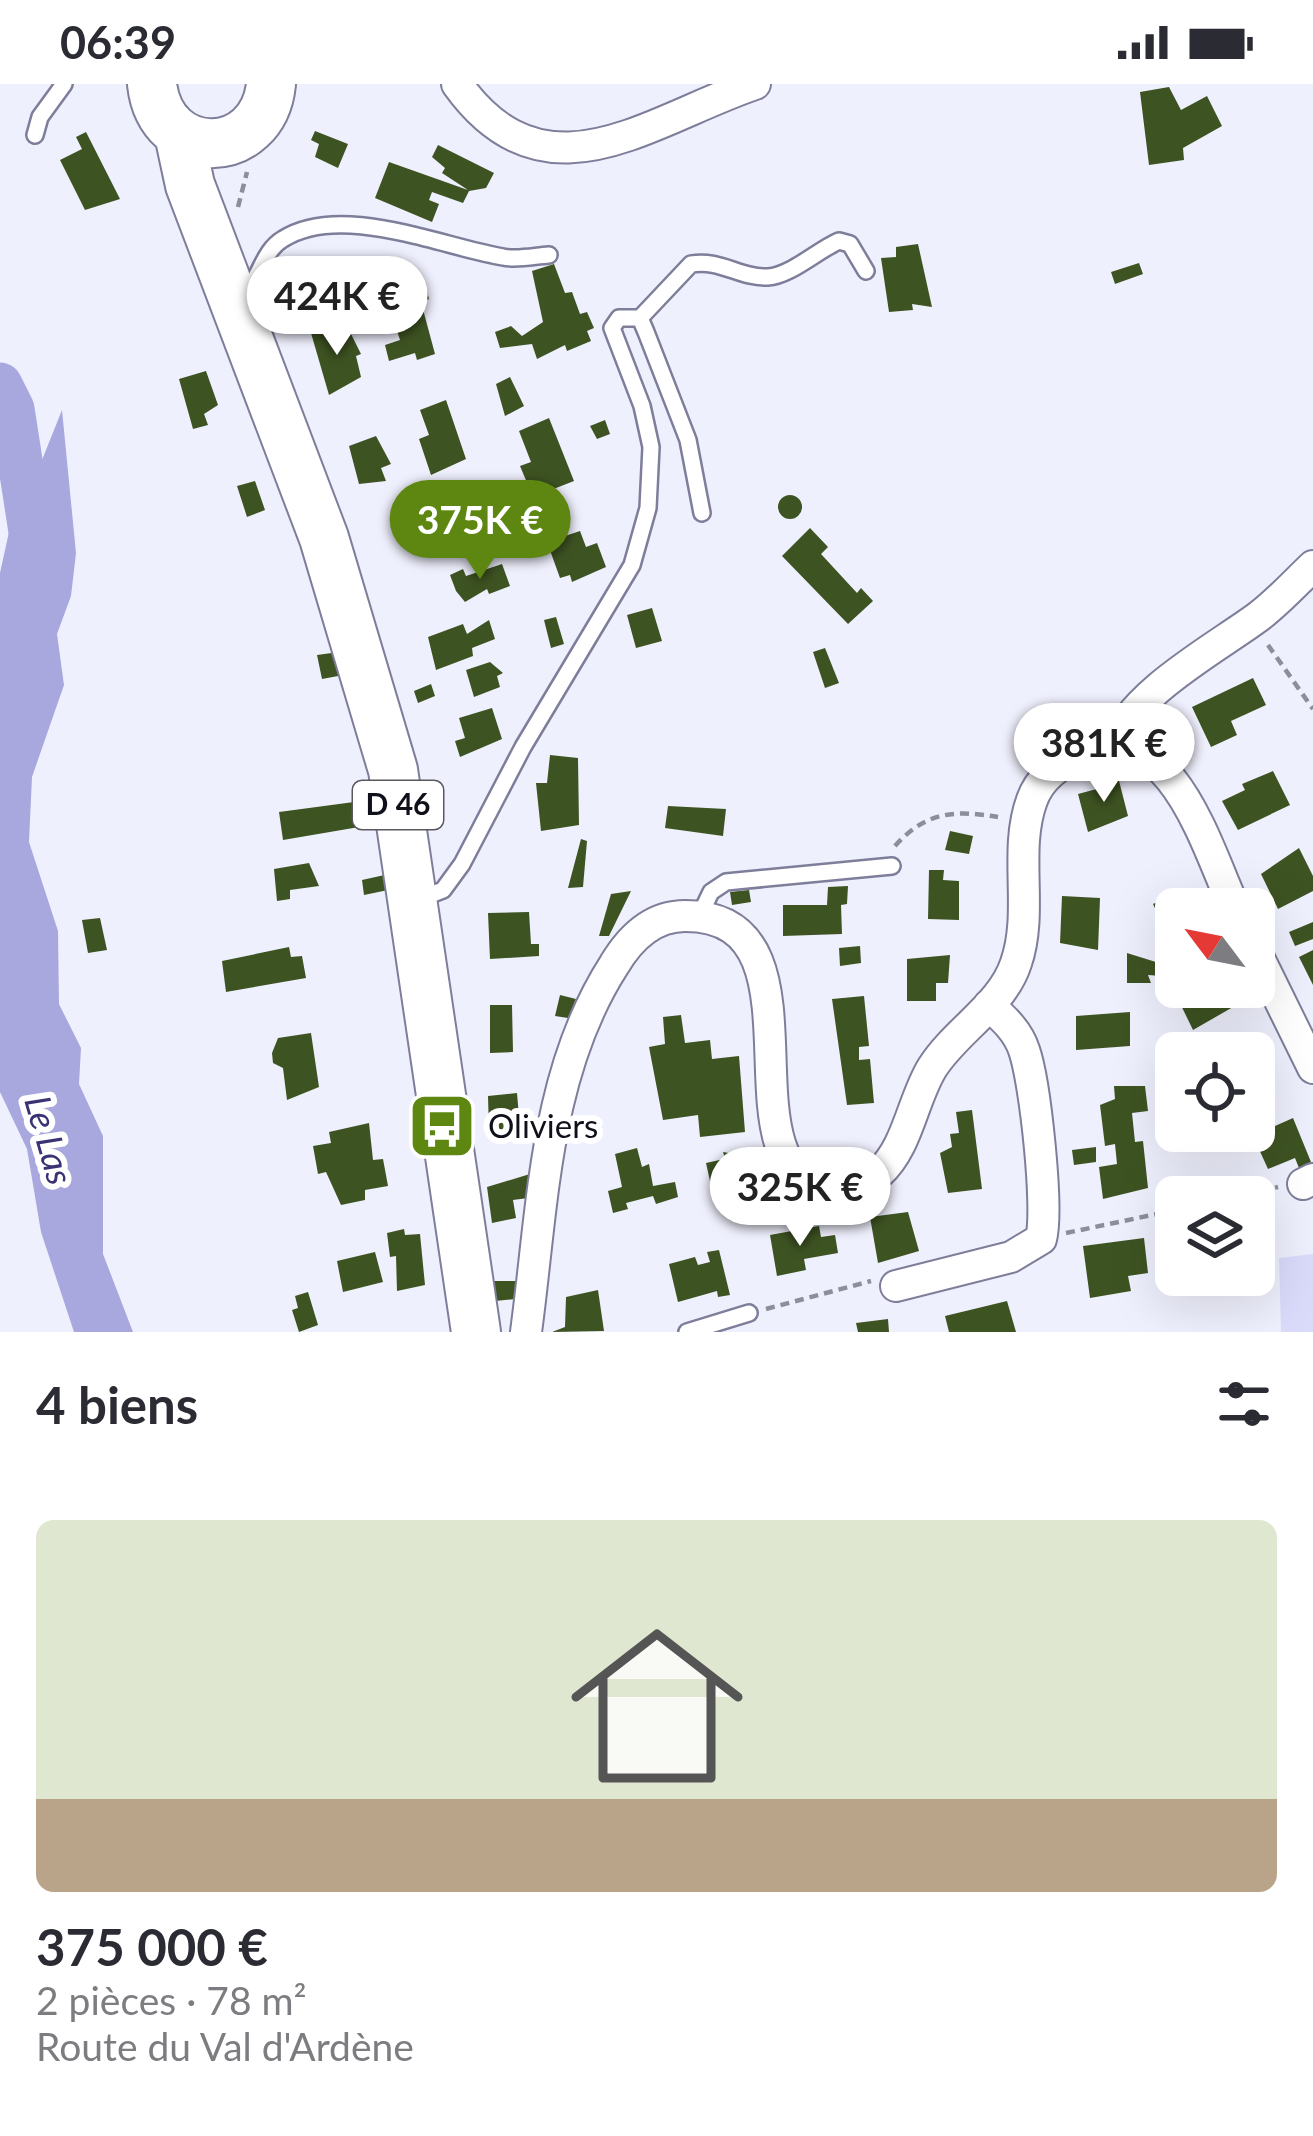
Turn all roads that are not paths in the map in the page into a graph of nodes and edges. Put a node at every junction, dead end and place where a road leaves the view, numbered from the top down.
1 (64, 84) edge
2 (152, 84) edge
3 (457, 84) edge
4 (755, 84) edge
5 (272, 86) edge
6 (179, 134) junction
7 (34, 135) dead end
8 (246, 147) junction
9 (226, 231) junction
10 (549, 255) dead end
11 (866, 271) dead end
12 (237, 299) junction
13 (640, 318) junction
14 (702, 513) dead end
15 (1313, 566) edge
16 (1114, 746) junction
17 (887, 865) road end
18 (1224, 888) edge
19 (411, 901) junction
20 (699, 917) junction
21 (1275, 991) edge
22 (988, 1005) junction
23 (1313, 1068) edge
24 (899, 1285) road end
25 (749, 1313) road end
26 (476, 1332) edge
27 (526, 1332) edge
28 (687, 1332) edge

1 - 7 lane
2 - 6 main road
3 - 4 street
5 - 8 main road
6 - 8 main road
6 - 9 main road, D 46
8 - 9 main road, D 46
9 - 12 main road, D 46
10 - 12 lane
11 - 13 lane
12 - 19 main road, D 46
13 - 14 lane
13 - 19 lane
15 - 16 street
16 - 18 street
16 - 22 street
17 - 20 lane
19 - 26 main road, D 46
20 - 22 street
20 - 27 street
21 - 23 street
22 - 24 street
25 - 28 lane

